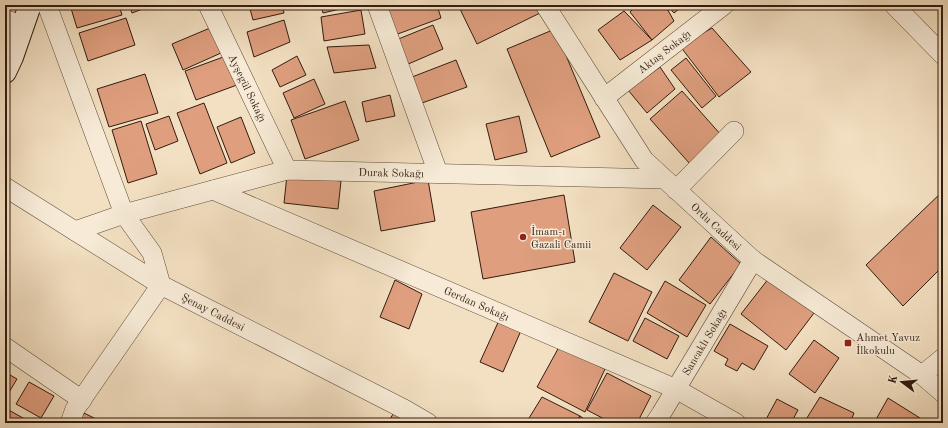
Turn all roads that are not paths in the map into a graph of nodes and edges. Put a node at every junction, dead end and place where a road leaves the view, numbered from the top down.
1 (30, 5) edge
2 (47, 5) edge
3 (208, 5) edge
4 (376, 5) edge
5 (545, 5) edge
6 (724, 5) edge
7 (894, 5) edge
8 (14, 22) edge
9 (943, 55) edge
10 (5, 72) edge
11 (604, 98) junction
12 (734, 131) dead end
13 (287, 170) junction
14 (438, 173) junction
15 (670, 184) junction
16 (5, 187) edge
17 (213, 190) junction
18 (124, 214) junction
19 (75, 231) junction
20 (753, 260) junction
21 (161, 285) junction
22 (5, 347) edge
23 (943, 358) edge
24 (922, 375) junction
25 (676, 389) junction
26 (943, 393) edge
27 (82, 400) junction
28 (70, 423) edge
29 (428, 423) edge
30 (655, 423) edge
31 (736, 423) edge

1 - 8 street
2 - 18 street
3 - 13 street, Ayşegül Sokağı
4 - 14 street
5 - 11 street, Ordu Caddesi
6 - 11 street, Aktaş Sokağı
7 - 9 street
8 - 10 street
11 - 15 street, Ordu Caddesi
12 - 15 street
13 - 14 street, Durak Sokağı
13 - 17 street, Durak Sokağı
14 - 15 street, Durak Sokağı
15 - 20 street, Ordu Caddesi
16 - 19 street, Şenay Caddesi
17 - 18 street, Durak Sokağı
17 - 25 street, Gerdan Sokağı
18 - 19 street, Durak Sokağı
18 - 21 street
19 - 21 street, Şenay Caddesi
20 - 24 street, Ordu Caddesi
20 - 25 street, Sancaklı Sokağı
21 - 27 street
21 - 29 street, Şenay Caddesi
22 - 27 street
23 - 24 street
24 - 26 street, Ordu Caddesi
25 - 30 street, Sancaklı Sokağı
25 - 31 street, Gerdan Sokağı
27 - 28 street

